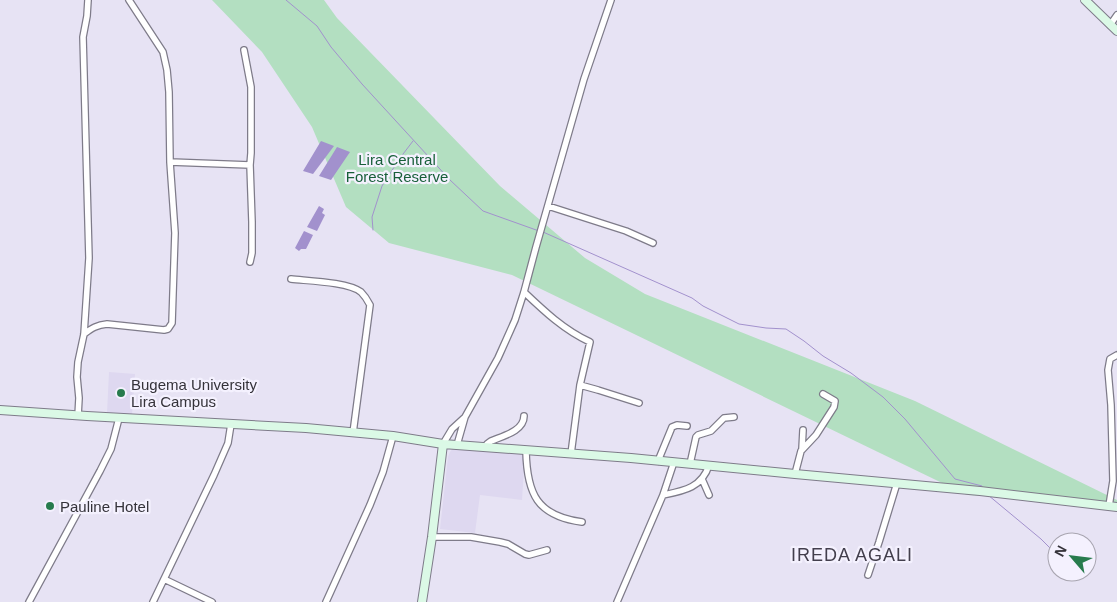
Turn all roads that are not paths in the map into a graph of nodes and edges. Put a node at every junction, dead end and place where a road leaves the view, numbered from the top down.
1 (88, 0) edge
2 (129, 0) edge
3 (611, 0) edge
4 (1086, 0) edge
5 (1117, 15) edge
6 (1110, 25) junction
7 (1117, 31) edge
8 (244, 50) dead end
9 (170, 162) junction
10 (250, 165) junction
11 (548, 206) junction
12 (653, 243) dead end
13 (250, 262) dead end
14 (291, 278) dead end
15 (524, 292) junction
16 (84, 334) junction
17 (1117, 355) edge
18 (580, 385) junction
19 (823, 394) dead end
20 (638, 403) dead end
21 (0, 410) edge
22 (78, 416) junction
23 (524, 416) dead end
24 (465, 417) junction
25 (734, 417) dead end
26 (119, 418) junction
27 (231, 424) junction
28 (687, 426) dead end
29 (803, 430) dead end
30 (353, 433) junction
31 (393, 436) junction
32 (443, 444) junction
33 (457, 445) junction
34 (485, 447) junction
35 (526, 451) junction
36 (801, 451) junction
37 (571, 454) junction
38 (658, 461) junction
39 (674, 462) junction
40 (690, 464) junction
41 (709, 465) junction
42 (795, 474) junction
43 (702, 479) junction
44 (897, 483) junction
45 (663, 495) junction
46 (710, 495) dead end
47 (1113, 506) edge
48 (582, 522) dead end
49 (432, 537) junction
50 (547, 550) dead end
51 (868, 575) dead end
52 (164, 578) junction
53 (29, 602) edge
54 (153, 602) edge
55 (212, 602) edge
56 (326, 602) edge
57 (422, 602) edge
58 (617, 602) edge

1 - 16 street
2 - 9 street
3 - 11 street
4 - 6 street
5 - 6 street
6 - 7 street
8 - 10 street
9 - 10 street
9 - 16 street
10 - 13 street
11 - 12 street
11 - 15 street
14 - 30 street
15 - 18 street
15 - 24 street
16 - 22 street
17 - 47 street
18 - 20 street
18 - 37 street
19 - 36 street
21 - 22 street
22 - 26 street
23 - 34 street
24 - 32 street
24 - 33 street
25 - 40 street
26 - 27 street
26 - 53 street
27 - 30 street
27 - 52 street
28 - 38 street
29 - 36 street
30 - 31 street
31 - 32 street
31 - 56 street
32 - 33 street
32 - 49 street
33 - 34 street
34 - 35 street
35 - 37 street
35 - 48 street
36 - 42 street
37 - 38 street
38 - 39 street
39 - 40 street
39 - 45 street
40 - 41 street
41 - 42 street
41 - 43 street
42 - 44 street
43 - 45 street
43 - 46 street
44 - 47 street
44 - 51 street
45 - 58 street
49 - 50 street
49 - 57 street
52 - 54 street
52 - 55 street

